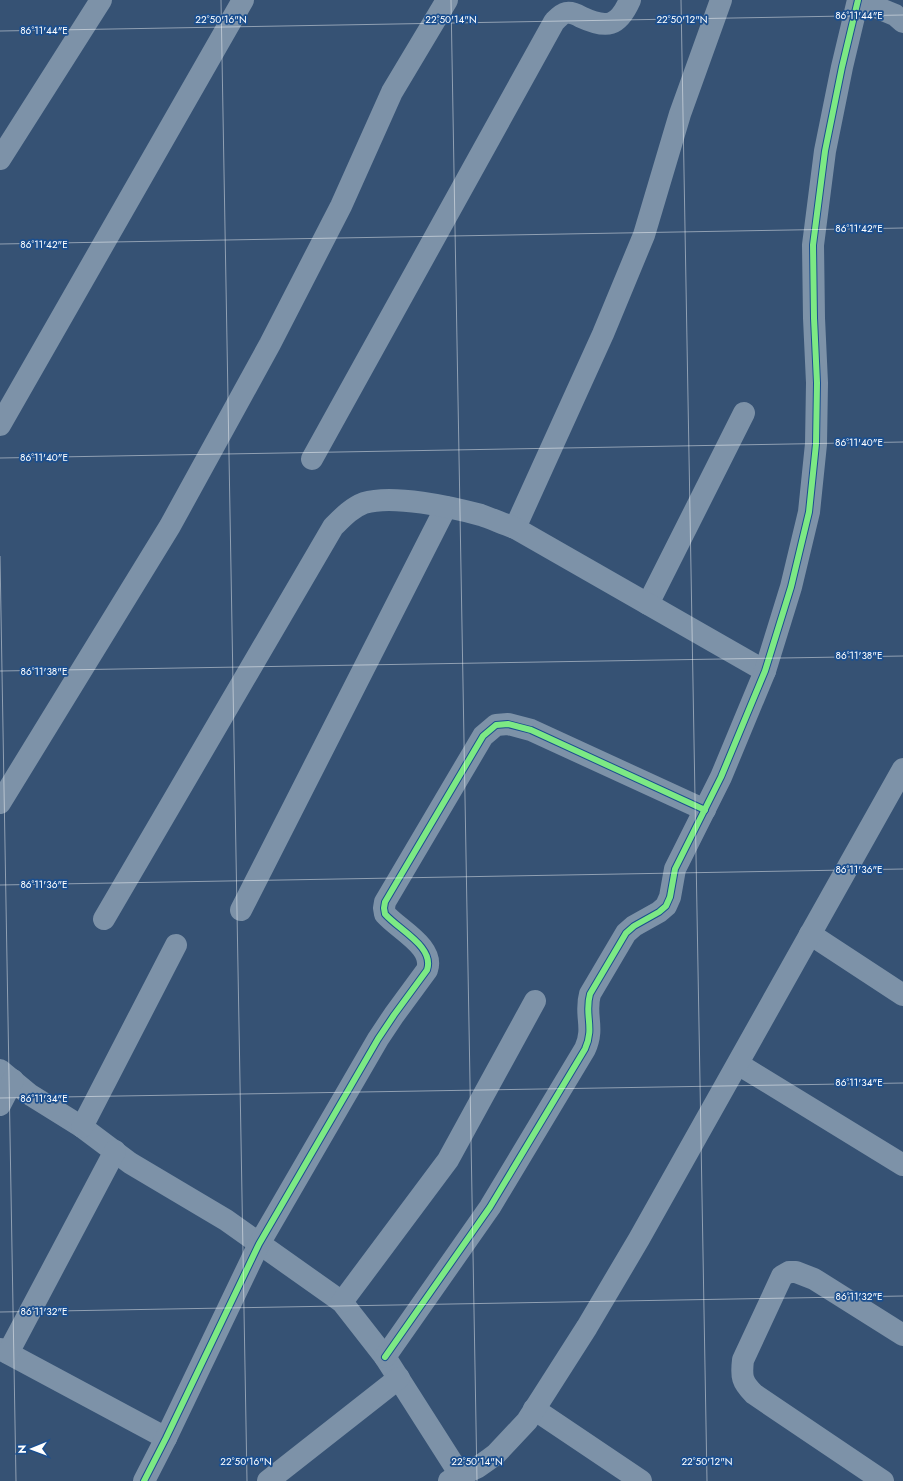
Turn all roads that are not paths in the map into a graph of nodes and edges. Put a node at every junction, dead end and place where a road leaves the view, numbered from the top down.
1 (101, 0) edge
2 (243, 0) edge
3 (447, 0) edge
4 (630, 0) edge
5 (721, 0) edge
6 (859, 0) edge
7 (903, 22) edge
8 (0, 159) edge
9 (744, 413) dead end
10 (0, 425) edge
11 (312, 459) dead end
12 (446, 507) junction
13 (515, 528) junction
14 (648, 604) junction
15 (765, 671) junction
16 (903, 769) edge
17 (0, 803) edge
18 (705, 810) junction
19 (241, 910) dead end
20 (104, 919) dead end
21 (810, 934) junction
22 (176, 945) dead end
23 (903, 995) edge
24 (535, 1001) dead end
25 (738, 1064) junction
26 (6, 1075) edge
27 (0, 1105) edge
28 (82, 1127) junction
29 (115, 1151) junction
30 (903, 1165) edge
31 (259, 1244) junction
32 (342, 1302) junction
33 (903, 1335) edge
34 (4, 1351) edge
35 (385, 1357) junction
36 (398, 1378) junction
37 (534, 1409) junction
38 (166, 1438) junction
39 (458, 1479) edge
40 (144, 1481) edge
41 (268, 1481) edge
42 (641, 1481) edge
43 (883, 1481) edge

1 - 8 street
2 - 10 street
3 - 17 street
4 - 11 street
5 - 13 street
6 - 7 street
6 - 15 street
9 - 14 street
12 - 13 street
12 - 19 street
12 - 20 street
13 - 14 street
14 - 15 street
15 - 18 street
16 - 21 street
18 - 31 street
18 - 35 street
21 - 23 street
21 - 25 street
22 - 28 street
24 - 32 street
25 - 30 street
25 - 37 street
26 - 27 street
26 - 28 street
28 - 29 street
29 - 31 street
29 - 34 street
31 - 32 street
31 - 38 street
32 - 35 street
33 - 43 street
34 - 38 street
35 - 36 street
36 - 39 street
36 - 41 street
37 - 39 street
37 - 42 street
38 - 40 street

